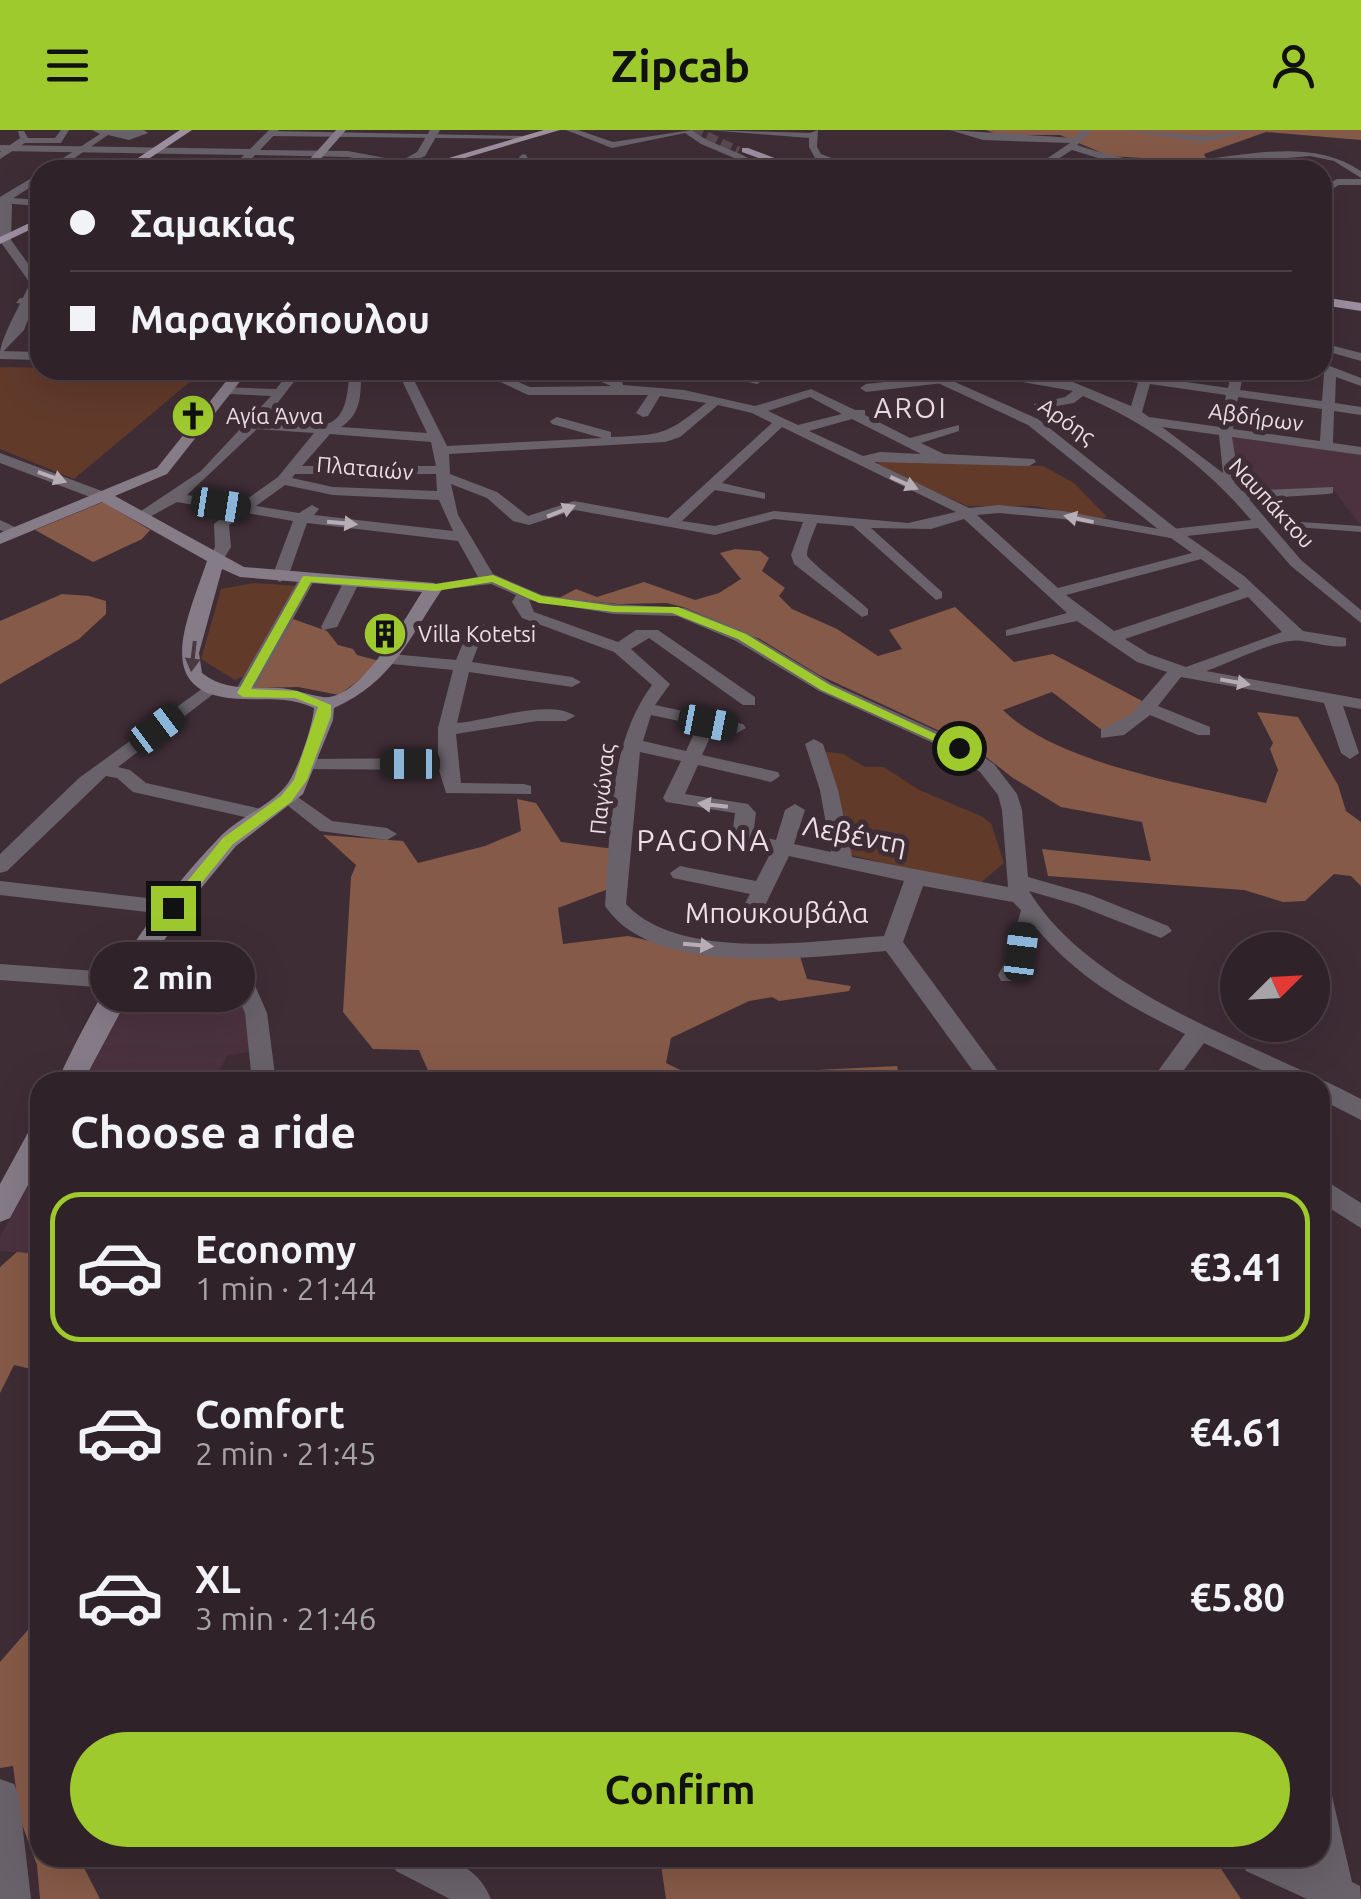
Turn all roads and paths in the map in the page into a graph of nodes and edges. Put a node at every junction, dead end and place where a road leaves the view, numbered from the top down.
1 (65, 130) edge
2 (96, 130) edge
3 (187, 130) edge
4 (555, 130) edge
5 (570, 130) edge
6 (687, 130) edge
7 (712, 130) edge
8 (954, 130) edge
9 (1088, 130) edge
10 (1128, 130) edge
11 (1251, 130) edge
12 (111, 131) edge
13 (272, 132) edge
14 (338, 133) edge
15 (433, 134) edge
16 (814, 134) edge
17 (124, 135) dead end
18 (652, 135) edge
19 (385, 136) junction
20 (9, 138) edge
21 (520, 139) junction
22 (1072, 144) junction
23 (82, 150) junction
24 (154, 150) junction
25 (252, 152) junction
26 (320, 154) junction
27 (352, 154) junction
28 (0, 156) edge
29 (1361, 157) edge
30 (1338, 159) junction
31 (66, 160) edge
32 (140, 160) edge
33 (244, 160) edge
34 (314, 160) edge
35 (382, 160) edge
36 (409, 160) edge
37 (452, 160) edge
38 (741, 160) edge
39 (763, 160) edge
40 (769, 160) edge
41 (828, 160) edge
42 (1049, 160) edge
43 (1126, 160) edge
44 (1226, 160) edge
45 (0, 164) edge
46 (19, 164) dead end
47 (30, 178) edge
48 (1361, 178) edge
49 (1332, 185) edge
50 (2, 200) edge
51 (30, 202) edge
52 (30, 229) edge
53 (2, 239) edge
54 (30, 274) edge
55 (30, 302) edge
56 (1332, 302) edge
57 (1361, 307) edge
58 (0, 338) edge
59 (1332, 349) edge
60 (0, 353) edge
61 (30, 355) edge
62 (1361, 357) edge
63 (1332, 372) edge
64 (234, 380) edge
65 (289, 380) edge
66 (354, 380) edge
67 (409, 380) edge
68 (501, 380) edge
69 (604, 380) edge
70 (607, 380) edge
71 (754, 380) edge
72 (939, 380) joint
73 (1064, 380) edge
74 (1146, 380) edge
75 (1171, 380) edge
76 (1236, 380) edge
77 (1326, 380) edge
78 (1361, 382) edge
79 (866, 388) dead end
80 (629, 389) junction
81 (227, 390) junction
82 (591, 390) junction
83 (1084, 390) junction
84 (657, 391) junction
85 (278, 393) junction
86 (1234, 393) junction
87 (725, 402) junction
88 (1039, 406) dead end
89 (1328, 406) junction
90 (756, 410) junction
91 (1361, 410) edge
92 (643, 413) dead end
93 (859, 414) junction
94 (1141, 416) junction
95 (556, 421) dead end
96 (780, 422) junction
97 (252, 425) junction
98 (954, 428) dead end
99 (328, 430) junction
100 (796, 430) junction
101 (1224, 432) junction
102 (623, 441) junction
103 (910, 442) junction
104 (439, 444) junction
105 (1326, 447) junction
106 (1361, 451) edge
107 (0, 458) edge
108 (942, 459) junction
109 (859, 462) junction
110 (1029, 462) dead end
111 (444, 472) junction
112 (287, 475) junction
113 (1228, 482) junction
114 (709, 484) junction
115 (1328, 490) dead end
116 (332, 491) junction
117 (1240, 495) junction
118 (104, 496) junction
119 (445, 496) junction
120 (760, 496) dead end
121 (177, 498) junction
122 (242, 508) junction
123 (966, 513) junction
124 (139, 517) junction
125 (301, 518) junction
126 (811, 520) junction
127 (671, 523) junction
128 (1260, 524) junction
129 (859, 525) junction
130 (1300, 525) dead end
131 (1361, 529) edge
132 (5, 532) edge
133 (1175, 534) junction
134 (462, 536) junction
135 (1204, 554) junction
136 (215, 562) junction
137 (280, 577) junction
138 (487, 578) junction
139 (307, 579) junction
140 (352, 581) junction
141 (434, 588) junction
142 (1251, 590) junction
143 (526, 592) junction
144 (1054, 594) junction
145 (936, 595) dead end
146 (862, 612) dead end
147 (1079, 616) junction
148 (1361, 618) edge
149 (478, 626) dead end
150 (330, 627) dead end
151 (1012, 633) dead end
152 (1293, 634) junction
153 (1111, 638) junction
154 (1340, 642) dead end
155 (620, 648) junction
156 (392, 658) junction
157 (462, 666) junction
158 (701, 666) junction
159 (1181, 672) junction
160 (572, 682) dead end
161 (661, 684) junction
162 (210, 688) junction
163 (243, 693) junction
164 (1332, 699) junction
165 (750, 700) dead end
166 (1361, 704) edge
167 (324, 705) junction
168 (644, 708) junction
169 (1147, 708) junction
170 (566, 716) dead end
171 (708, 723) junction
172 (737, 728) dead end
173 (448, 729) junction
174 (1204, 731) dead end
175 (1107, 734) dead end
176 (630, 744) junction
177 (814, 744) dead end
178 (1350, 754) dead end
179 (692, 759) junction
180 (306, 764) junction
181 (445, 764) junction
182 (104, 770) junction
183 (772, 776) dead end
184 (524, 790) dead end
185 (289, 796) junction
186 (795, 810) dead end
187 (263, 815) junction
188 (388, 834) dead end
189 (783, 848) junction
190 (843, 860) junction
191 (0, 866) edge
192 (680, 873) dead end
193 (916, 875) junction
194 (0, 888) edge
195 (762, 889) junction
196 (1021, 896) junction
197 (615, 906) joint
198 (173, 908) junction
199 (747, 920) dead end
200 (1162, 932) dead end
201 (892, 944) junction
202 (0, 972) edge
203 (128, 974) junction
204 (1010, 974) dead end
205 (1200, 1031) junction
206 (75, 1072) edge
207 (263, 1072) edge
208 (987, 1072) edge
209 (1169, 1072) edge
210 (1287, 1072) edge
211 (1330, 1093) edge
212 (1361, 1110) edge
213 (30, 1156) edge
214 (1330, 1195) edge
215 (0, 1210) edge
216 (1361, 1217) edge
217 (2, 1796) edge
218 (1330, 1850) edge
219 (428, 1867) edge
220 (1278, 1867) edge
221 (1341, 1896) edge
222 (12, 1899) edge
223 (474, 1899) edge

1 - 20 street
2 - 12 street
3 - 24 main road
4 - 21 main road
5 - 18 street
6 - 18 street
6 - 38 street
7 - 16 street
8 - 22 street
9 - 22 street
10 - 11 street
12 - 17 street
12 - 23 street
13 - 14 street
13 - 25 street
14 - 19 street
14 - 26 main road
15 - 19 street
15 - 21 street
15 - 36 street
16 - 41 street
19 - 27 street
20 - 23 street
20 - 28 street
21 - 37 main road
22 - 42 street
22 - 43 street
23 - 24 street
23 - 31 street
24 - 25 street
24 - 32 main road
25 - 26 street
25 - 33 street
26 - 27 street
26 - 34 main road
27 - 35 street
29 - 30 street
30 - 44 street
30 - 48 street
39 - 40 main road
45 - 46 street
47 - 50 street
48 - 49 street
50 - 51 street
50 - 53 street
52 - 53 main road
53 - 54 street
55 - 58 street
55 - 60 street
56 - 57 main road
59 - 62 street
60 - 61 street
63 - 78 street
64 - 81 main road
65 - 85 street
66 - 99 street
67 - 104 street
68 - 82 street
69 - 82 street
70 - 80 street
71 - 87 street
72 - 79 street
72 - 133 street, Αρόης
73 - 83 street
74 - 94 street
75 - 86 street
76 - 86 street
77 - 89 street
80 - 82 street
80 - 84 street
81 - 85 street
81 - 118 main road
83 - 88 street
83 - 94 street
84 - 87 street
84 - 92 street
85 - 97 street
86 - 89 street
86 - 101 street
87 - 90 street
87 - 102 street
89 - 91 street
89 - 105 street
90 - 93 street
90 - 96 street
93 - 100 street
93 - 103 street
94 - 101 street, Αβδήρων
94 - 113 street, Ναυπάκτου
95 - 102 street
96 - 100 street
96 - 114 street
97 - 99 street
97 - 121 street
98 - 103 street
99 - 104 street
99 - 112 street
100 - 109 street
101 - 105 street, Αβδήρων
101 - 113 street
102 - 104 street
103 - 108 street
104 - 111 street
105 - 106 street, Αβδήρων
107 -> 118 street
108 - 109 street
108 - 110 street
109 -> 123 street
111 - 112 street
111 - 119 street
111 -> 127 street
112 - 116 street, Πλαταιών
112 - 122 street
113 - 117 street, Ναυπάκτου
114 - 120 street
114 - 127 street
115 - 117 street
116 - 119 street, Πλαταιών
116 - 125 street
117 - 128 street, Ναυπάκτου
118 - 124 main road
118 - 132 main road
119 - 134 street
121 - 122 street
121 - 124 street
122 - 125 street
122 - 136 street
123 - 129 street
133 -> 123 street
123 - 144 street
124 - 136 main road
125 -> 134 street
125 - 137 street
126 - 127 street
126 - 129 street
126 - 146 street
128 - 133 street
128 - 148 street, Ναυπάκτου
129 - 145 street
130 - 131 street
133 - 135 street
134 - 138 street
135 - 142 street
135 - 144 street
136 - 137 main road
136 -> 162 main road
137 - 139 main road
138 - 141 street
138 - 143 street
139 - 140 main road
139 - 163 street
140 - 141 main road
140 - 150 street
141 - 156 main road
142 - 152 street
142 - 153 street
143 - 155 street
143 - 196 street
144 - 147 street
147 - 151 street
147 - 153 street
149 - 157 street
152 - 154 street
152 - 159 street
153 - 159 street
155 - 158 street
155 - 161 street
156 - 157 street
156 - 167 main road
157 - 160 street
157 - 173 street
158 - 161 street
158 - 165 street
159 -> 164 street
159 - 169 street
161 - 168 street, Παγώνας
162 - 163 main road
162 - 182 street
163 - 167 main road
164 - 166 street
164 - 178 street
167 - 180 main road
168 - 171 street
168 - 176 street, Παγώνας
169 - 174 street
169 - 175 street
170 - 173 street
171 - 172 street
171 - 179 street, Λεβέντη
173 - 181 street
176 - 179 street
176 - 197 street, Παγώνας
177 - 190 street
179 - 183 street
189 -> 179 street, Λεβέντη
180 - 181 street
180 - 185 main road
181 - 184 street
182 - 187 street
182 - 191 street
185 - 187 main road
185 - 188 street
186 - 189 street
187 - 198 main road
189 - 190 street, Λεβέντη
189 - 195 street
190 - 193 street, Λεβέντη
192 - 195 street
193 - 196 street, Λεβέντη
193 - 201 street
194 - 198 street
195 - 199 street
196 - 200 street, Λεβέντη
196 - 204 street
196 - 205 street
197 -> 201 street, Μπουκουβάλα
198 - 203 main road
201 - 208 street
202 - 203 street
203 - 206 main road
203 - 207 street
205 - 209 street
205 - 210 street
211 - 212 street
213 - 215 main road
214 - 216 street
217 - 222 street
218 - 221 street
219 - 223 street
220 - 221 street

